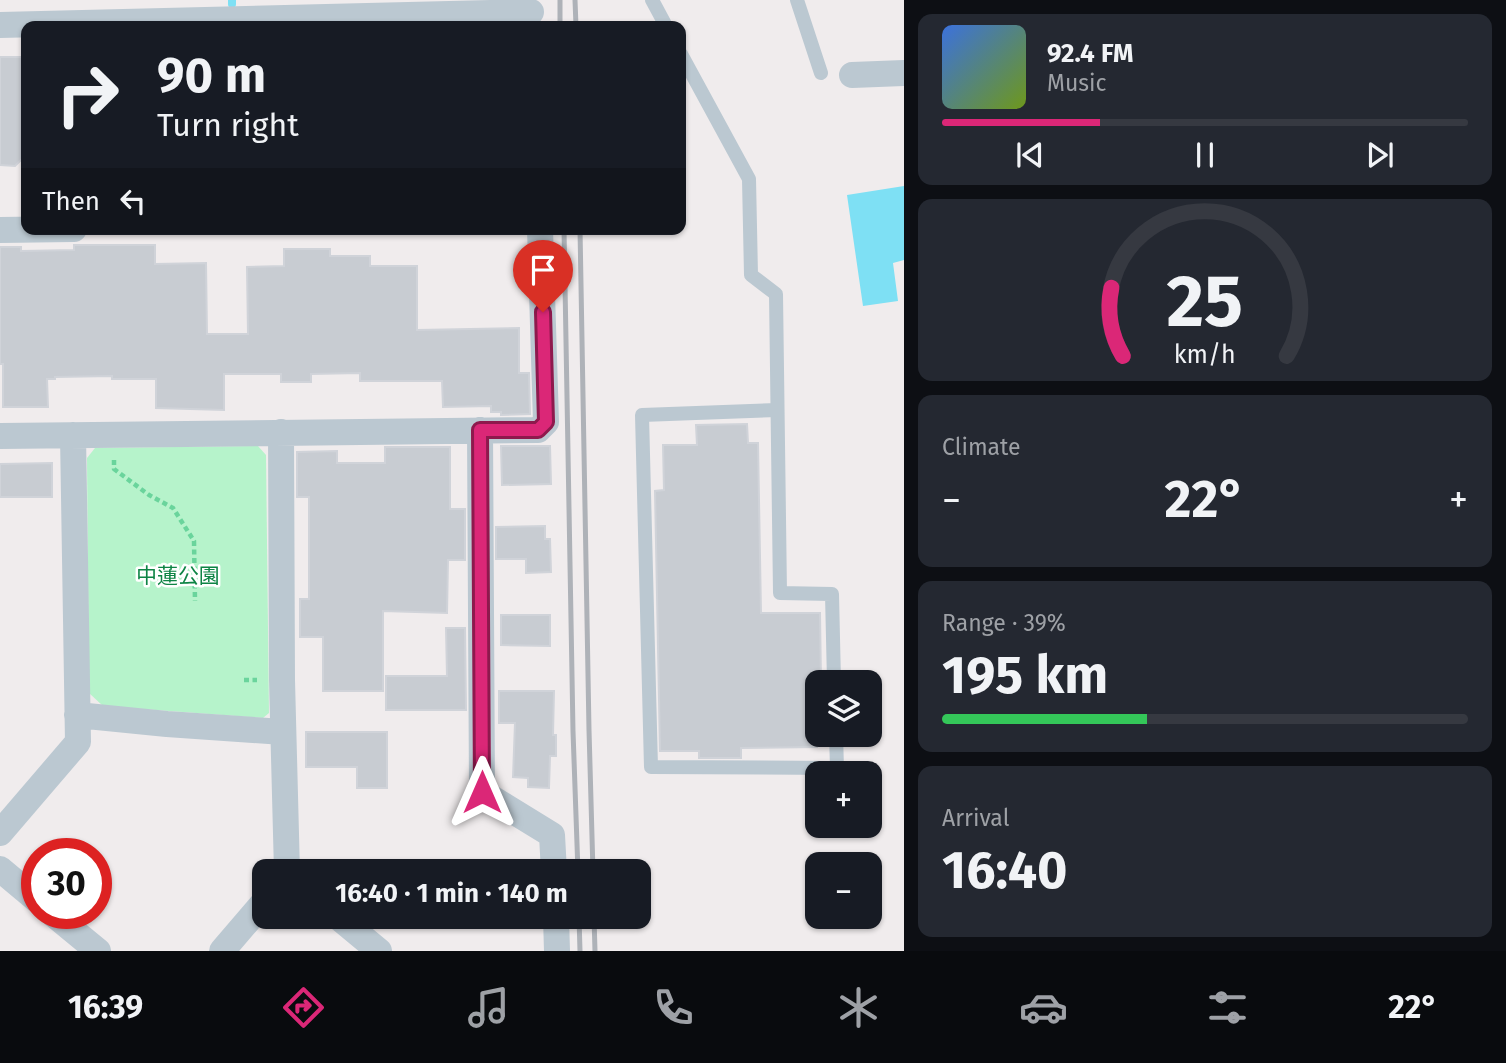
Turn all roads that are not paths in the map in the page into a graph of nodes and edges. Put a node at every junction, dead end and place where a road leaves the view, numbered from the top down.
1 (652, 0) edge
2 (797, 0) edge
3 (531, 13) edge
4 (177, 21) edge
5 (663, 21) edge
6 (0, 25) edge
7 (21, 25) edge
8 (686, 63) edge
9 (821, 73) dead end
10 (904, 73) edge
11 (852, 75) dead end
12 (0, 230) edge
13 (21, 230) edge
14 (540, 235) edge
15 (777, 410) junction
16 (480, 430) junction
17 (281, 432) junction
18 (73, 435) junction
19 (0, 436) edge
20 (834, 670) edge
21 (77, 715) junction
22 (283, 732) junction
23 (836, 747) edge
24 (0, 833) edge
25 (287, 859) edge
26 (553, 859) edge
27 (0, 869) edge
28 (21, 887) edge
29 (252, 916) edge
30 (71, 929) edge
31 (352, 929) edge
32 (556, 929) edge
33 (98, 951) edge
34 (222, 951) edge
35 (379, 951) edge
36 (557, 951) edge

1 - 5 lane
2 - 9 lane
3 - 4 street
6 - 7 street
8 - 15 lane
10 - 11 street
12 - 13 street
14 - 16 street
15 - 20 lane
15 - 23 lane
16 - 17 street
16 - 26 street
17 - 18 street
17 - 22 street
18 - 19 street
18 - 21 street
21 - 22 street
21 - 24 street
22 - 25 street
27 - 28 street
29 - 34 street
30 - 33 street
31 - 35 street
32 - 36 street

